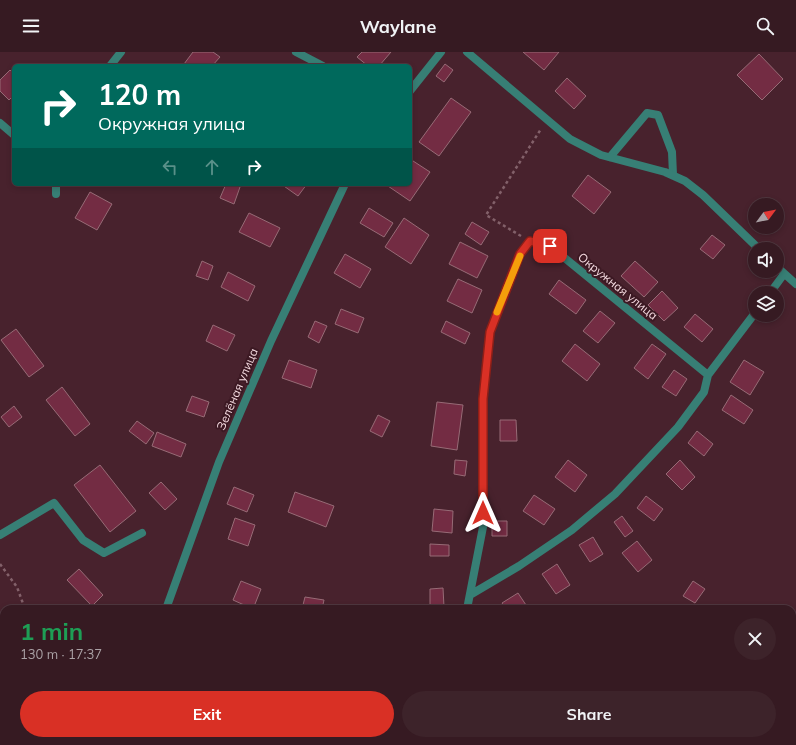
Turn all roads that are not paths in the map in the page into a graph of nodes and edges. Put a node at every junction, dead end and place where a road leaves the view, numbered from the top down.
1 (120, 52) edge
2 (296, 52) edge
3 (441, 52) edge
4 (467, 52) edge
5 (111, 64) edge
6 (319, 64) edge
7 (412, 89) edge
8 (0, 123) edge
9 (12, 133) edge
10 (610, 157) junction
11 (673, 175) junction
12 (56, 186) edge
13 (344, 186) edge
14 (56, 194) dead end
15 (752, 242) edge
16 (784, 274) edge
17 (796, 284) edge
18 (749, 322) edge
19 (708, 376) junction
20 (142, 533) dead end
21 (0, 535) edge
22 (470, 595) junction
23 (167, 605) edge
24 (468, 605) edge

1 - 5 street
2 - 6 street
3 - 7 street
4 - 10 street
8 - 9 street
10 - 11 street
10 - 11 street
11 - 15 street
12 - 14 street
13 - 23 street, Зелёная улица
16 - 17 street
18 - 19 street
19 - 22 street
19 - 22 street, Окружная улица
20 - 21 street
22 - 24 street

